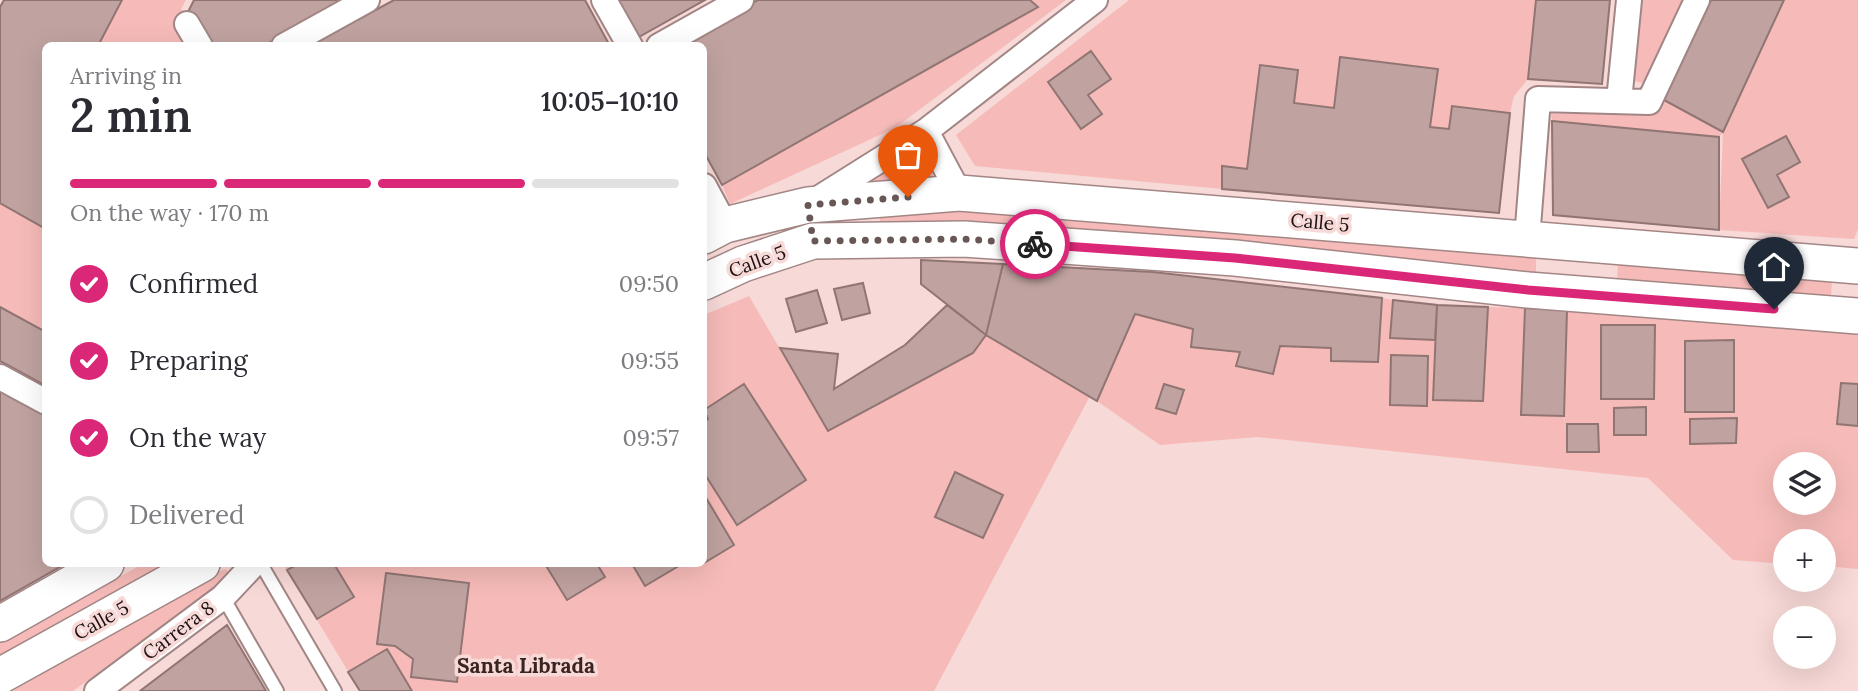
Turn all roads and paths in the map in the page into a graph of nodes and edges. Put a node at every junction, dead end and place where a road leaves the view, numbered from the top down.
1 (367, 0) edge
2 (604, 0) edge
3 (741, 0) edge
4 (1094, 0) edge
5 (1629, 0) edge
6 (1697, 0) edge
7 (187, 24) dead end
8 (198, 42) edge
9 (291, 42) edge
10 (628, 42) edge
11 (666, 42) edge
12 (1619, 101) junction
13 (926, 131) junction
14 (958, 193) junction
15 (707, 199) edge
16 (808, 205) junction
17 (714, 230) edge
18 (1527, 239) junction
19 (813, 241) junction
20 (1858, 266) edge
21 (707, 281) edge
22 (1858, 316) edge
23 (0, 377) edge
24 (42, 400) edge
25 (101, 567) edge
26 (196, 567) edge
27 (251, 567) edge
28 (263, 567) edge
29 (223, 597) junction
30 (0, 624) edge
31 (0, 676) edge
32 (97, 691) edge
33 (277, 691) edge
34 (335, 691) edge

1 - 9 street
2 - 10 street
3 - 11 street
4 - 13 street
5 - 12 street
6 - 12 street
7 - 8 street
12 - 18 street
13 - 14 street
13 - 16 street
14 - 16 main road, Calle 5
14 - 18 main road, Calle 5
15 - 17 street
16 - 17 main road, Calle 5
16 - 19 street
18 - 20 main road, Calle 5
19 - 21 main road, Calle 5
19 - 22 main road, Calle 5
23 - 24 street
25 - 30 main road
26 - 31 main road, Calle 5
27 - 29 street, Carrera 8
28 - 34 lane
29 - 32 street, Carrera 8
29 - 33 lane

